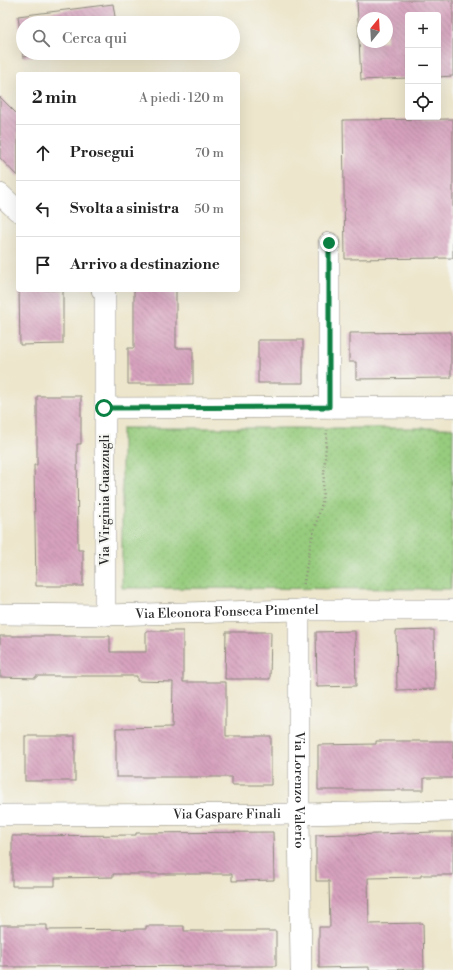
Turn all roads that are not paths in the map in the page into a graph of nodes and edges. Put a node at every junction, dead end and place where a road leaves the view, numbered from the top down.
1 (0, 194) edge
2 (16, 209) edge
3 (329, 243) dead end
4 (104, 292) edge
5 (329, 407) junction
6 (453, 407) edge
7 (104, 408) junction
8 (299, 610) junction
9 (453, 610) edge
10 (0, 614) edge
11 (105, 615) junction
12 (453, 810) edge
13 (299, 814) junction
14 (0, 816) edge
15 (301, 970) edge

1 - 2 street
3 - 5 street
4 - 7 street, Via Virginia Guazzugli
5 - 6 street
5 - 7 street
7 - 11 street, Via Virginia Guazzugli
8 - 9 street, Via Eleonora Fonseca Pimentel
8 - 11 street, Via Eleonora Fonseca Pimentel
8 - 13 street, Via Lorenzo Valerio
10 - 11 street, Via Eleonora Fonseca Pimentel
12 - 13 street, Via Gaspare Finali
13 - 14 street, Via Gaspare Finali
13 - 15 street, Via Lorenzo Valerio

